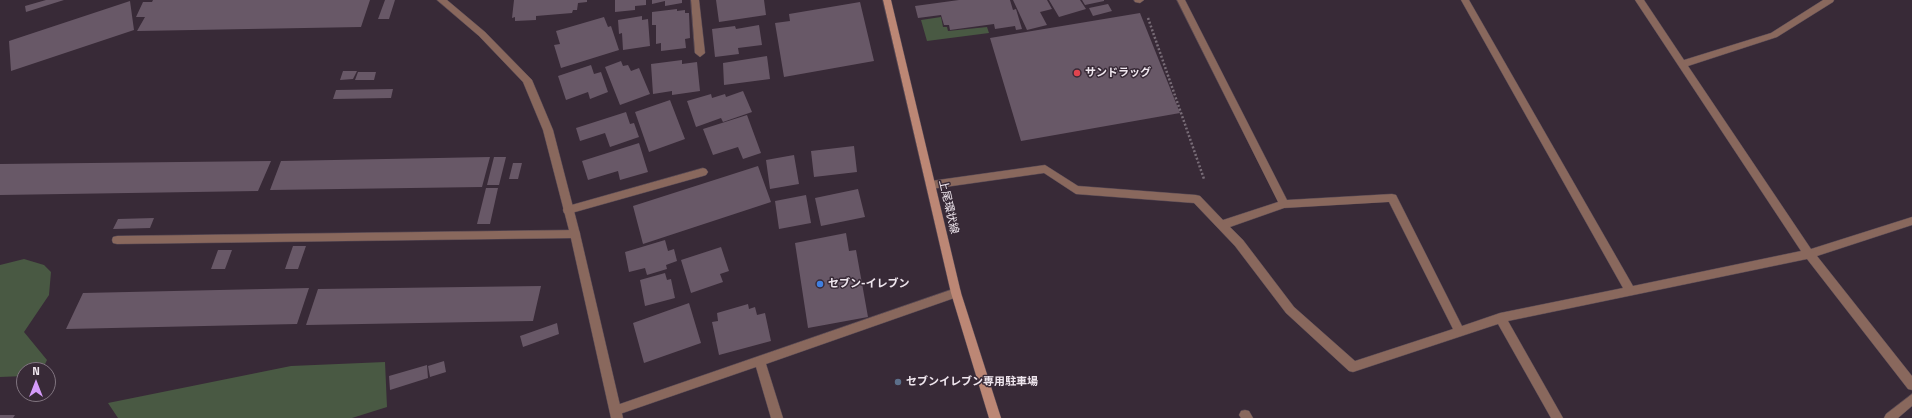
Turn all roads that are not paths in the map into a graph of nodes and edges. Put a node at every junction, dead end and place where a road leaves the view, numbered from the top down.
1 (441, 0) edge
2 (695, 0) edge
3 (887, 0) edge
4 (1181, 0) edge
5 (1465, 0) edge
6 (1639, 0) edge
7 (1830, 0) edge
8 (700, 53) dead end
9 (1682, 64) junction
10 (703, 172) dead end
11 (931, 185) junction
12 (1284, 204) junction
13 (568, 210) junction
14 (1912, 221) edge
15 (1221, 225) junction
16 (575, 234) junction
17 (116, 240) dead end
18 (1809, 254) junction
19 (1630, 291) junction
20 (956, 293) junction
21 (1500, 318) junction
22 (1460, 332) junction
23 (760, 361) junction
24 (1912, 385) edge
25 (1912, 399) edge
26 (617, 414) edge
27 (777, 418) edge
28 (995, 418) edge
29 (1557, 418) edge
30 (1890, 418) edge

1 - 13 street
2 - 8 street
3 - 11 main road, 上尾環状線
4 - 12 street
5 - 19 street
6 - 9 street
7 - 9 street
9 - 18 street
10 - 13 street
11 - 15 street
11 - 20 main road, 上尾環状線
12 - 15 street
12 - 22 street
13 - 16 street
14 - 18 street
15 - 22 street
16 - 17 street
16 - 26 street
18 - 19 street
18 - 24 street
19 - 21 street
20 - 23 street
20 - 28 main road, 上尾環状線
21 - 22 street
21 - 29 street
23 - 26 street
23 - 27 street
25 - 30 street

